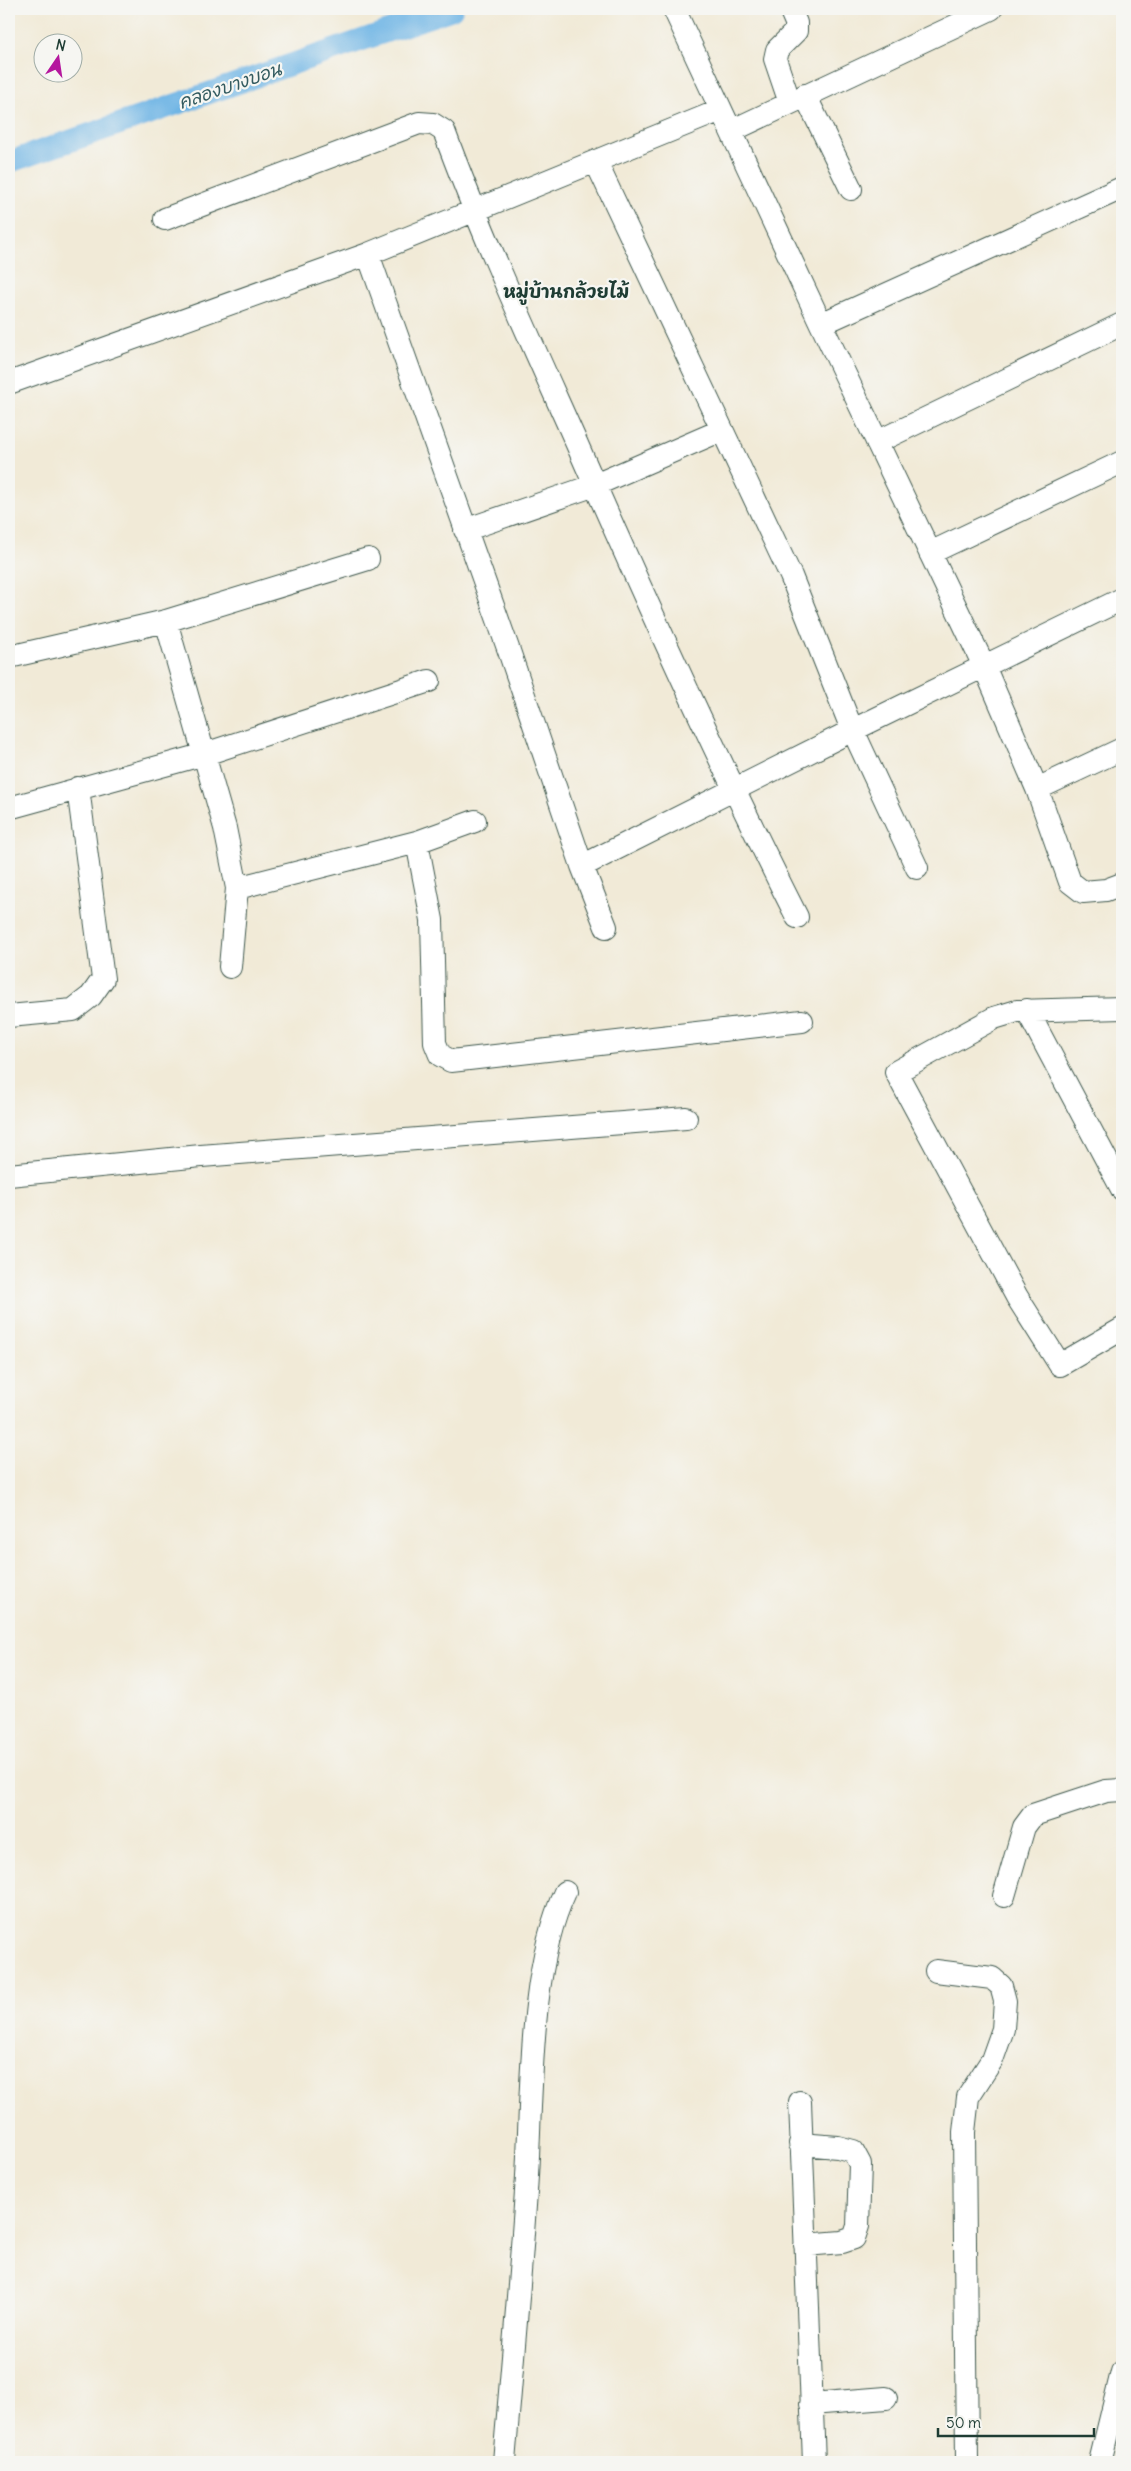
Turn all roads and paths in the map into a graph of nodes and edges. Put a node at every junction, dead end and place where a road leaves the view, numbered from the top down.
1 (674, 9) edge
2 (790, 9) edge
3 (991, 9) edge
4 (798, 99) junction
5 (721, 110) junction
6 (731, 131) junction
7 (596, 162) junction
8 (1122, 188) edge
9 (851, 190) dead end
10 (474, 212) junction
11 (165, 219) dead end
12 (368, 254) junction
13 (821, 324) junction
14 (1122, 324) edge
15 (11, 375) edge
16 (722, 430) junction
17 (877, 442) junction
18 (1122, 462) edge
19 (595, 485) junction
20 (465, 530) junction
21 (930, 553) junction
22 (368, 559) dead end
23 (1122, 599) edge
24 (166, 621) junction
25 (9, 656) edge
26 (984, 666) junction
27 (429, 681) dead end
28 (852, 730) junction
29 (1122, 749) edge
30 (205, 754) junction
31 (78, 788) junction
32 (1037, 789) junction
33 (734, 791) junction
34 (9, 808) edge
35 (475, 821) dead end
36 (417, 842) junction
37 (582, 866) junction
38 (917, 868) dead end
39 (1122, 884) edge
40 (237, 888) junction
41 (797, 917) dead end
42 (606, 927) dead end
43 (230, 967) dead end
44 (1122, 1008) edge
45 (1027, 1010) junction
46 (9, 1016) edge
47 (802, 1021) dead end
48 (686, 1118) dead end
49 (9, 1175) edge
50 (1122, 1189) edge
51 (1122, 1330) edge
52 (1122, 1790) edge
53 (565, 1892) dead end
54 (1004, 1896) dead end
55 (936, 1970) dead end
56 (800, 2102) dead end
57 (800, 2144) junction
58 (805, 2245) junction
59 (1122, 2372) edge
60 (886, 2398) dead end
61 (812, 2404) junction
62 (504, 2462) edge
63 (814, 2462) edge
64 (967, 2462) edge
65 (1100, 2462) edge

1 - 5 street
2 - 4 street
3 - 4 street
4 - 6 street
4 - 9 street
5 - 6 street
5 - 7 street
6 - 13 street
7 - 10 street
7 - 16 street
8 - 13 street
10 - 11 street
10 - 12 street
10 - 19 street
12 - 15 street
12 - 20 street
13 - 17 street
14 - 17 street
16 - 19 street
16 - 28 street
17 - 21 street
18 - 21 street
19 - 20 street
19 - 33 street
20 - 37 street
21 - 26 street
22 - 24 street
23 - 26 street
24 - 25 street
24 - 30 street
26 - 28 street
26 - 32 street
27 - 30 street
28 - 33 street
28 - 38 street
29 - 32 street
30 - 31 street
30 - 40 street
31 - 34 street
31 - 46 street
32 - 39 street
33 - 37 street
33 - 41 street
35 - 36 street
36 - 40 street
36 - 47 street
37 - 42 street
40 - 43 street
44 - 45 street
45 - 50 street
45 - 51 street
48 - 49 street
52 - 54 street
53 - 62 street
55 - 64 street
56 - 57 street
57 - 58 street
57 - 58 street
58 - 61 street
59 - 65 street
60 - 61 street
61 - 63 street

